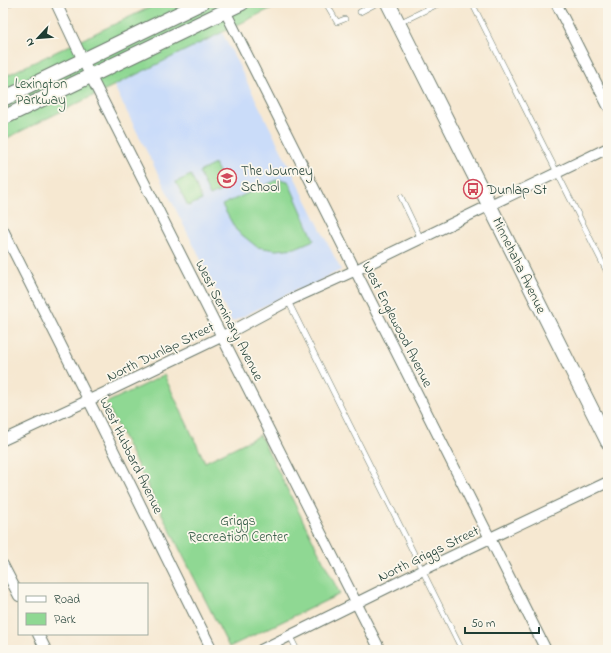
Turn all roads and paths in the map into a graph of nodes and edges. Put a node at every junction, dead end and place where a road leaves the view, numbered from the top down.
1 (10, 3) edge
2 (56, 3) edge
3 (201, 3) edge
4 (242, 3) edge
5 (326, 3) edge
6 (377, 3) edge
7 (388, 3) edge
8 (440, 3) edge
9 (472, 3) edge
10 (556, 3) edge
11 (3, 6) edge
12 (225, 11) junction
13 (360, 12) dead end
14 (345, 19) dead end
15 (398, 23) junction
16 (83, 60) junction
17 (91, 76) junction
18 (3, 99) edge
19 (608, 106) edge
20 (3, 118) edge
21 (608, 148) edge
22 (558, 173) junction
23 (401, 197) dead end
24 (490, 206) junction
25 (3, 230) edge
26 (421, 239) junction
27 (356, 270) junction
28 (608, 274) edge
29 (288, 301) junction
30 (222, 336) junction
31 (89, 400) junction
32 (3, 440) edge
33 (608, 442) edge
34 (608, 482) edge
35 (490, 538) junction
36 (3, 565) edge
37 (423, 570) junction
38 (18, 594) edge
39 (356, 603) junction
40 (38, 635) edge
41 (290, 636) junction
42 (46, 650) edge
43 (212, 650) edge
44 (261, 650) edge
45 (297, 650) edge
46 (380, 650) edge
47 (462, 650) edge
48 (546, 650) edge

1 - 11 lane
2 - 16 street, West Seminary Avenue
3 - 16 street
4 - 12 street
5 - 14 lane
6 - 13 lane
7 - 15 street, Minnehaha Avenue
8 - 15 lane
9 - 22 lane
10 - 19 street
12 - 17 street
12 - 27 street, West Englewood Avenue
15 - 24 street, Minnehaha Avenue
16 - 17 street, West Seminary Avenue
16 - 18 street
17 - 20 street
17 - 30 street, West Seminary Avenue
21 - 22 street, North Dunlap Street
22 - 24 street, North Dunlap Street
22 - 28 lane
23 - 26 lane
24 - 26 street, North Dunlap Street
24 - 33 street, Minnehaha Avenue
25 - 31 street, West Hubbard Avenue
26 - 27 street, North Dunlap Street
27 - 29 street, North Dunlap Street
27 - 35 street, West Englewood Avenue
29 - 30 street, North Dunlap Street
29 - 37 lane
30 - 31 street, North Dunlap Street
30 - 39 street, West Seminary Avenue
31 - 32 street, North Dunlap Street
31 - 43 street, West Hubbard Avenue
34 - 35 street, North Griggs Street
35 - 37 street, North Griggs Street
35 - 48 street, West Englewood Avenue
36 - 38 street
37 - 39 street, North Griggs Street
37 - 47 lane
39 - 41 street, North Griggs Street
39 - 46 street, West Seminary Avenue
40 - 42 street
41 - 44 street, North Griggs Street
41 - 45 lane

